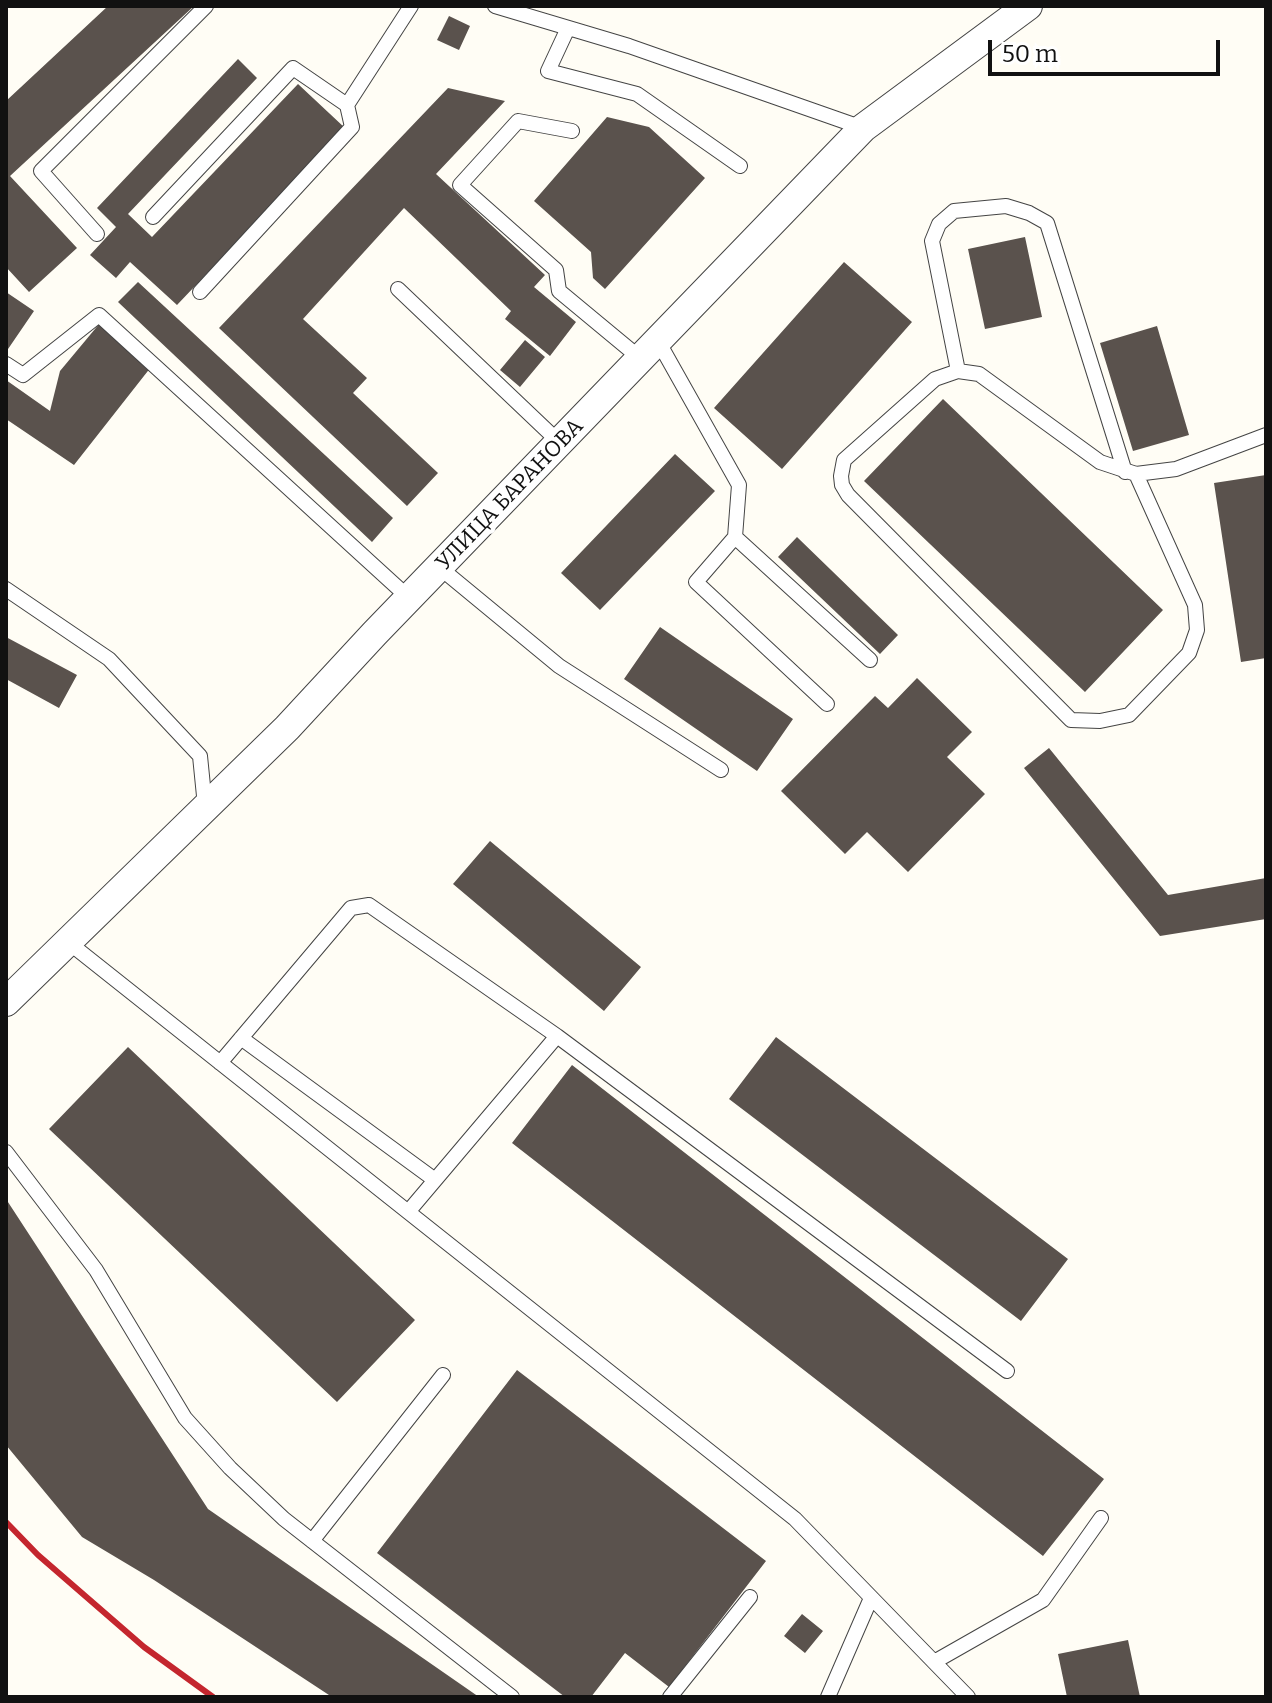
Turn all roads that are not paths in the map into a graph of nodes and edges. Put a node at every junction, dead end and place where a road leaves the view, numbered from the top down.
1 (206, 6) edge
2 (411, 6) edge
3 (495, 6) edge
4 (1028, 6) edge
5 (568, 28) junction
6 (347, 105) junction
7 (863, 128) junction
8 (572, 131) dead end
9 (740, 166) dead end
10 (153, 217) dead end
11 (97, 234) dead end
12 (398, 289) dead end
13 (200, 292) dead end
14 (650, 350) junction
15 (6, 364) edge
16 (958, 371) junction
17 (1266, 435) edge
18 (560, 443) junction
19 (1130, 473) junction
20 (735, 537) junction
21 (439, 567) junction
22 (6, 589) edge
23 (409, 598) junction
24 (870, 660) dead end
25 (827, 704) dead end
26 (721, 770) dead end
27 (205, 809) junction
28 (68, 942) junction
29 (6, 1002) edge
30 (557, 1036) junction
31 (241, 1038) junction
32 (220, 1063) junction
33 (6, 1152) edge
34 (435, 1180) junction
35 (408, 1212) junction
36 (1007, 1371) dead end
37 (443, 1375) dead end
38 (1101, 1518) dead end
39 (312, 1541) junction
40 (750, 1597) dead end
41 (871, 1598) junction
42 (934, 1662) junction
43 (512, 1697) edge
44 (670, 1697) edge
45 (828, 1697) edge
46 (968, 1697) edge

1 - 11 lane
2 - 6 lane
3 - 5 lane
4 - 7 street, УЛИЦА БАРАНОВА
5 - 7 lane
5 - 9 lane
6 - 10 lane
6 - 13 lane
7 - 14 street, УЛИЦА БАРАНОВА
8 - 14 lane
12 - 18 lane
14 - 18 street, УЛИЦА БАРАНОВА
14 - 20 lane
15 - 23 lane
16 - 19 lane
16 - 19 lane
16 - 19 lane
17 - 19 lane
18 - 21 street, УЛИЦА БАРАНОВА
20 - 24 lane
20 - 25 lane
21 - 23 street, УЛИЦА БАРАНОВА
21 - 26 lane
22 - 27 lane
23 - 27 street, УЛИЦА БАРАНОВА
27 - 28 street, УЛИЦА БАРАНОВА
28 - 29 street, УЛИЦА БАРАНОВА
28 - 32 lane
30 - 31 lane
30 - 34 lane
30 - 36 lane
31 - 32 lane
31 - 34 lane
32 - 35 lane
33 - 39 lane
34 - 35 lane
35 - 41 lane
37 - 39 lane
38 - 42 lane
39 - 43 lane
40 - 44 lane
41 - 42 lane
41 - 45 lane
42 - 46 lane

